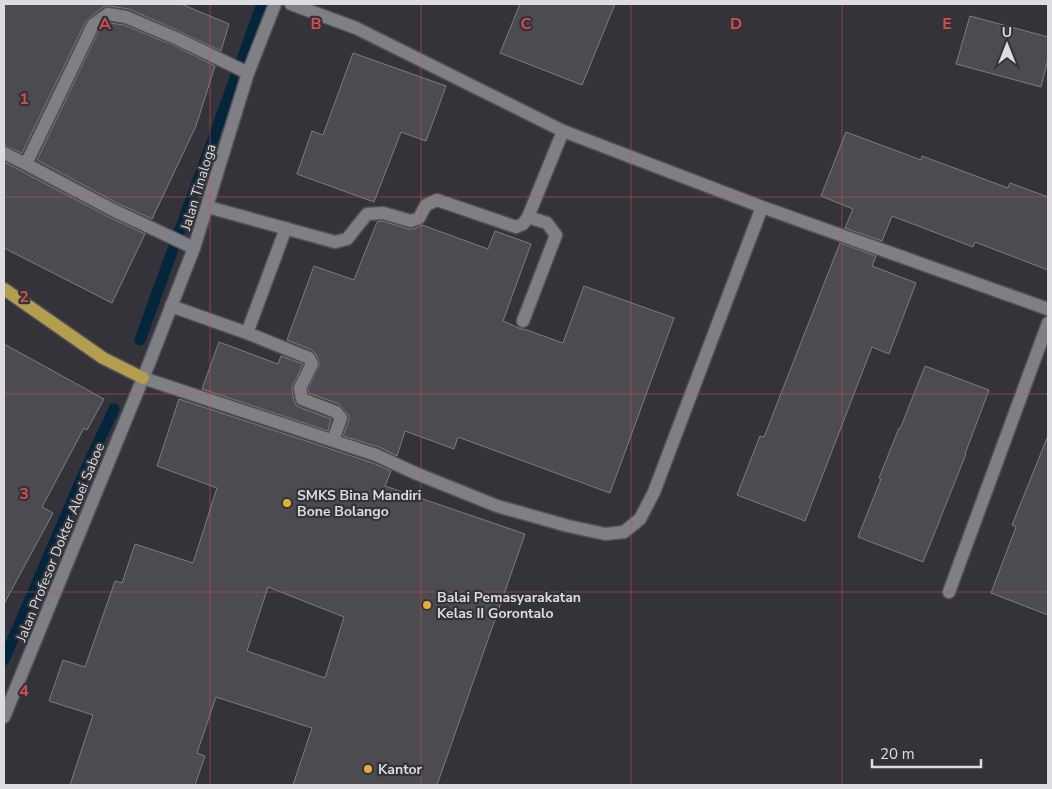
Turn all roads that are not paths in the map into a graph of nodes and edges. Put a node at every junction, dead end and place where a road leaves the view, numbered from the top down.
1 (275, 4) edge
2 (291, 4) edge
3 (248, 73) junction
4 (563, 131) junction
5 (4, 154) edge
6 (26, 164) junction
7 (208, 207) junction
8 (762, 207) junction
9 (528, 217) junction
10 (286, 228) junction
11 (194, 248) junction
12 (4, 289) edge
13 (172, 306) junction
14 (1048, 309) edge
15 (523, 321) dead end
16 (1048, 323) edge
17 (247, 333) junction
18 (143, 378) junction
19 (333, 440) junction
20 (949, 592) dead end
21 (4, 717) edge

1 - 3 street, Jalan Tinaloga
2 - 4 street
3 - 6 street
3 - 7 street, Jalan Tinaloga
4 - 8 street
4 - 9 street
5 - 6 street
6 - 11 street
7 - 10 street
7 - 11 street, Jalan Tinaloga
8 - 14 street
8 - 19 street
9 - 10 street
9 - 15 street
10 - 17 street
11 - 13 street, Jalan Tinaloga
12 - 18 main road
13 - 17 street
13 - 18 street, Jalan Tinaloga
16 - 20 street
17 - 19 street
18 - 19 street
18 - 21 street, Jalan Profesor Dokter Aloei Saboe

